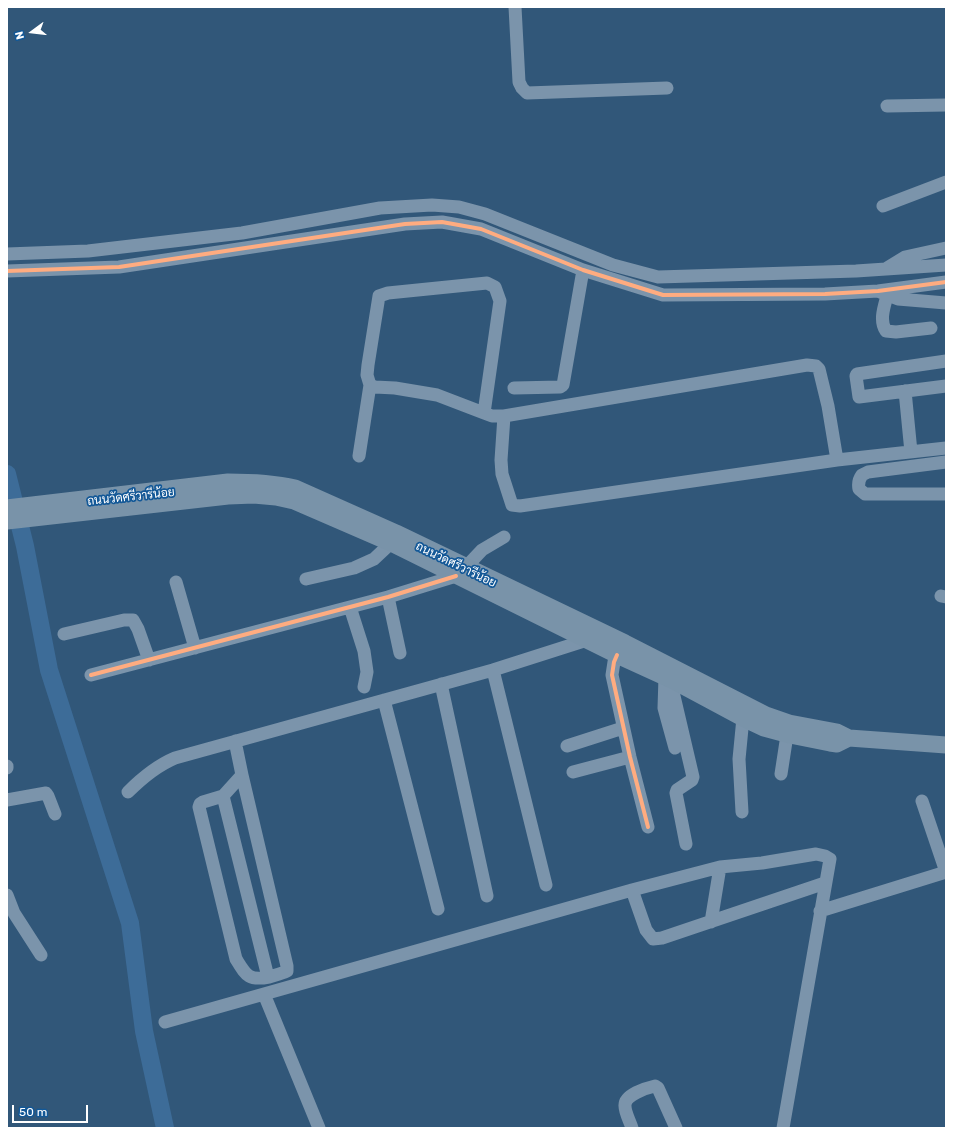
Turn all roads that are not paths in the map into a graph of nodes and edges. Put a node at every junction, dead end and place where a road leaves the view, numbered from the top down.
1 (515, 7) edge
2 (667, 88) dead end
3 (946, 105) edge
4 (886, 106) dead end
5 (946, 182) edge
6 (883, 206) dead end
7 (242, 233) junction
8 (244, 248) junction
9 (946, 248) edge
10 (7, 254) edge
11 (946, 265) edge
12 (885, 269) junction
13 (582, 270) junction
14 (7, 271) edge
15 (725, 275) junction
16 (946, 282) edge
17 (883, 293) junction
18 (725, 295) junction
19 (946, 303) edge
20 (931, 328) dead end
21 (946, 360) edge
22 (370, 385) junction
23 (946, 386) edge
24 (514, 388) dead end
25 (905, 391) junction
26 (484, 413) junction
27 (504, 416) junction
28 (946, 448) edge
29 (911, 452) junction
30 (359, 456) dead end
31 (837, 460) junction
32 (946, 462) edge
33 (946, 494) edge
34 (7, 508) edge
35 (31, 511) junction
36 (7, 521) edge
37 (504, 537) dead end
38 (391, 543) junction
39 (461, 572) junction
40 (306, 579) dead end
41 (176, 582) dead end
42 (388, 597) junction
43 (350, 607) junction
44 (64, 634) dead end
45 (587, 640) junction
46 (195, 648) junction
47 (400, 653) dead end
48 (617, 655) junction
49 (149, 660) junction
50 (494, 670) junction
51 (91, 675) dead end
52 (670, 679) junction
53 (441, 684) junction
54 (364, 687) dead end
55 (384, 700) junction
56 (743, 718) junction
57 (623, 728) junction
58 (787, 735) junction
59 (849, 738) junction
60 (235, 741) junction
61 (567, 746) dead end
62 (946, 746) edge
63 (675, 748) dead end
64 (630, 757) junction
65 (573, 772) dead end
66 (781, 774) dead end
67 (242, 775) junction
68 (128, 792) dead end
69 (222, 796) junction
70 (7, 800) edge
71 (922, 801) dead end
72 (742, 812) dead end
73 (55, 814) dead end
74 (648, 827) dead end
75 (686, 844) dead end
76 (720, 867) junction
77 (946, 872) edge
78 (825, 883) junction
79 (546, 885) dead end
80 (632, 890) junction
81 (7, 895) edge
82 (487, 896) dead end
83 (438, 909) dead end
84 (820, 911) junction
85 (711, 922) junction
86 (41, 955) dead end
87 (263, 978) junction
88 (262, 995) junction
89 (165, 1022) dead end
90 (319, 1128) edge
91 (632, 1128) edge
92 (676, 1128) edge
93 (783, 1128) edge

1 - 2 street
3 - 4 street
5 - 6 street
7 - 8 street
7 - 10 street
7 - 15 street
8 - 13 street
8 - 14 street
9 - 12 street
11 - 12 street
12 - 15 street
13 - 18 street
13 - 24 street
15 - 18 street
16 - 17 street
17 - 18 street
17 - 19 street
17 - 20 street
21 - 25 street
22 - 26 street
22 - 26 street
22 - 30 street
23 - 25 street
25 - 29 street
26 - 27 street
27 - 31 street
27 - 31 street
28 - 29 street
29 - 31 street
32 - 33 street
34 - 35 main road, ถนนวัดศรีวารีน้อย
35 - 36 main road, ถนนวัดศรีวารีน้อย
35 - 38 main road, ถนนวัดศรีวารีน้อย
35 - 39 main road, ถนนวัดศรีวารีน้อย
37 - 39 street
38 - 39 main road, ถนนวัดศรีวารีน้อย
38 - 40 street
39 - 42 street
39 - 45 main road, ถนนวัดศรีวารีน้อย
39 - 59 main road, ถนนวัดศรีวารีน้อย
41 - 46 street
42 - 43 street
42 - 47 street
43 - 46 street
43 - 54 street
44 - 49 street
45 - 48 main road, ถนนวัดศรีวารีน้อย
45 - 50 street
46 - 49 street
48 - 52 main road, ถนนวัดศรีวารีน้อย
48 - 57 street
49 - 51 street
50 - 53 street
50 - 79 street
52 - 56 main road, ถนนวัดศรีวารีน้อย
52 - 63 street
52 - 75 street
53 - 55 street
53 - 82 street
55 - 60 street
55 - 83 street
56 - 58 main road, ถนนวัดศรีวารีน้อย
56 - 72 street
57 - 61 street
57 - 64 street
58 - 59 main road, ถนนวัดศรีวารีน้อย
58 - 66 street
59 - 62 main road, ถนนวัดศรีวารีน้อย
60 - 67 street
60 - 68 street
64 - 65 street
64 - 74 street
67 - 69 street
67 - 87 street
69 - 87 street
69 - 87 street
70 - 73 street
71 - 77 street
76 - 78 street
76 - 80 street
76 - 85 street
77 - 84 street
78 - 84 street
78 - 85 street
80 - 85 street
80 - 88 street
81 - 86 street
84 - 93 street
87 - 88 street
88 - 89 street
88 - 90 street
91 - 92 street

